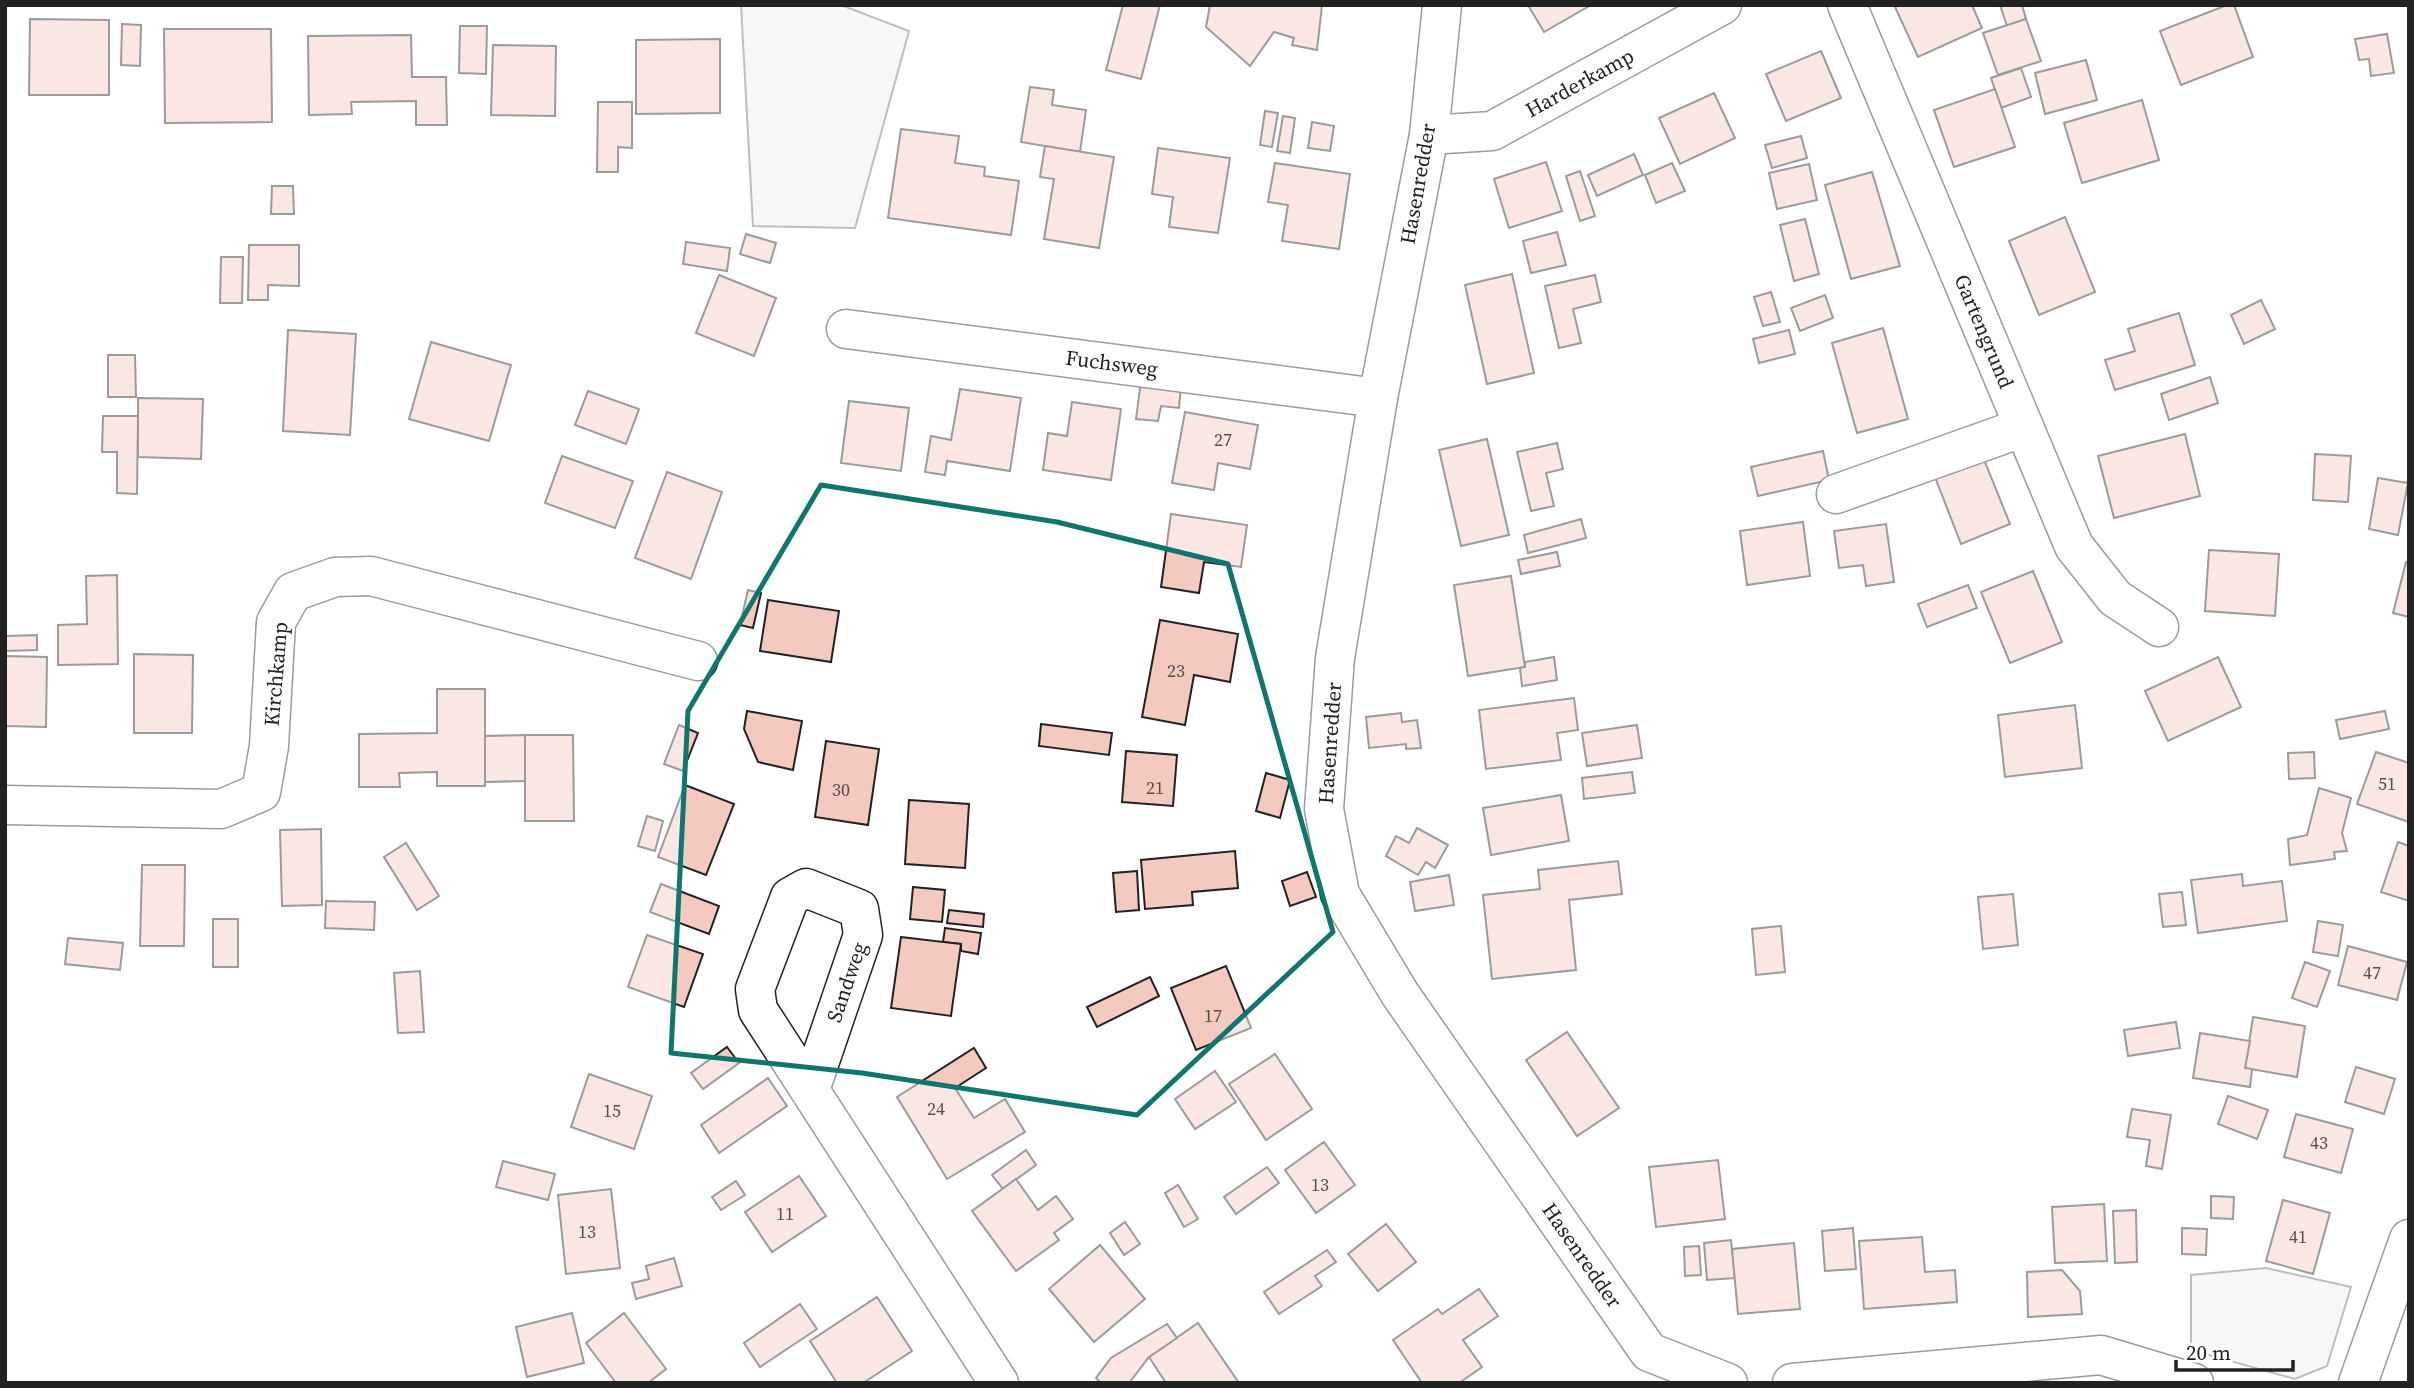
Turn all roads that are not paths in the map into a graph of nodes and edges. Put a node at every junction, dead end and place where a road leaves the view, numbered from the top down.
1 (1442, 5) edge
2 (1722, 5) edge
3 (1847, 5) edge
4 (1429, 135) junction
5 (846, 329) dead end
6 (1378, 398) junction
7 (2024, 427) junction
8 (1836, 494) dead end
9 (2159, 627) dead end
10 (698, 661) dead end
11 (5, 805) edge
12 (810, 1090) dead end
13 (2409, 1239) edge
14 (999, 1383) edge
15 (1728, 1383) edge
16 (1792, 1383) edge
17 (2194, 1383) edge
18 (2358, 1383) edge

1 - 4 street, Hasenredder
2 - 4 street, Harderkamp
3 - 7 street, Gartengrund
4 - 6 street, Hasenredder
5 - 6 street, Fuchsweg
6 - 15 street, Hasenredder
7 - 8 street
7 - 9 street, Gartengrund
10 - 11 street, Kirchkamp
12 - 14 street
13 - 18 street
16 - 17 street

